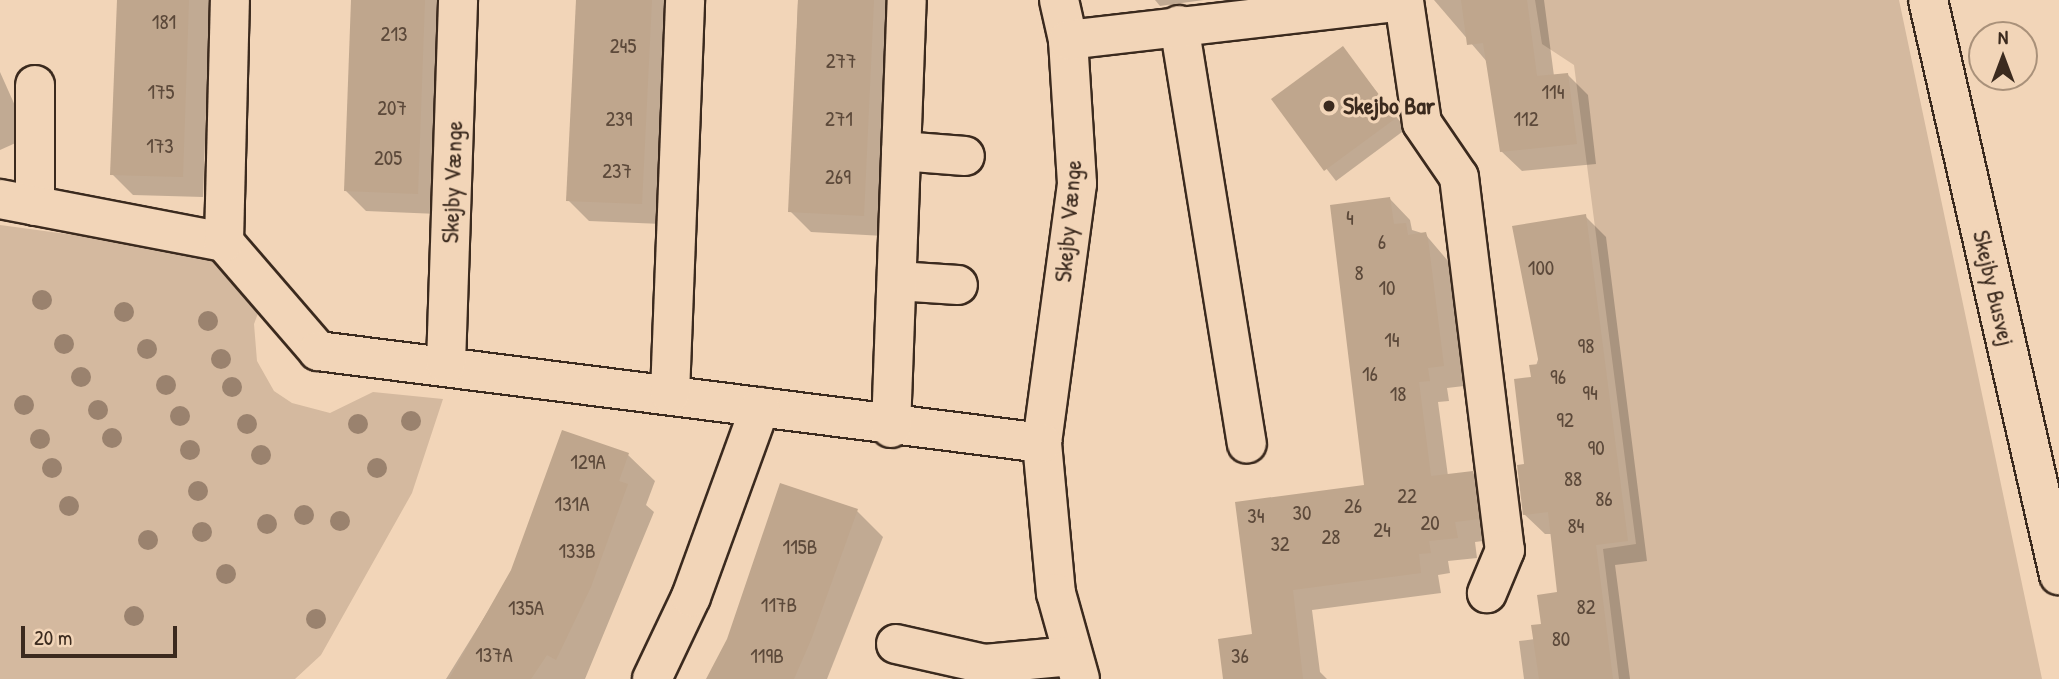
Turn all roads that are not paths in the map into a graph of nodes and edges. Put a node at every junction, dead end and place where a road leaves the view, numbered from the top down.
1 (230, 0) edge
2 (458, 0) edge
3 (685, 0) edge
4 (907, 0) edge
5 (1059, 0) edge
6 (1928, 0) edge
7 (1179, 25) junction
8 (1068, 40) junction
9 (35, 85) dead end
10 (901, 151) junction
11 (965, 156) dead end
12 (18, 202) edge
13 (224, 242) junction
14 (897, 281) junction
15 (958, 285) dead end
16 (446, 364) junction
17 (670, 394) junction
18 (760, 407) junction
19 (891, 428) junction
20 (1042, 443) junction
21 (1247, 443) dead end
22 (2059, 575) edge
23 (1487, 593) dead end
24 (896, 644) dead end
25 (1076, 667) edge
26 (652, 679) edge

1 - 13 street
2 - 16 street, Skejby Vænge
3 - 17 street
4 - 10 street
5 - 8 street, Skejby Vænge
6 - 22 street, Skejby Busvej
7 - 8 street
7 - 21 street
7 - 23 street
8 - 20 street, Skejby Vænge
9 - 12 street
10 - 11 street
10 - 14 street
12 - 13 street
13 - 16 street
14 - 15 street
14 - 19 street
16 - 17 street
17 - 18 street
18 - 19 street
18 - 26 street
19 - 20 street
20 - 25 street, Skejby Vænge
24 - 25 street, Skejby Vænge

